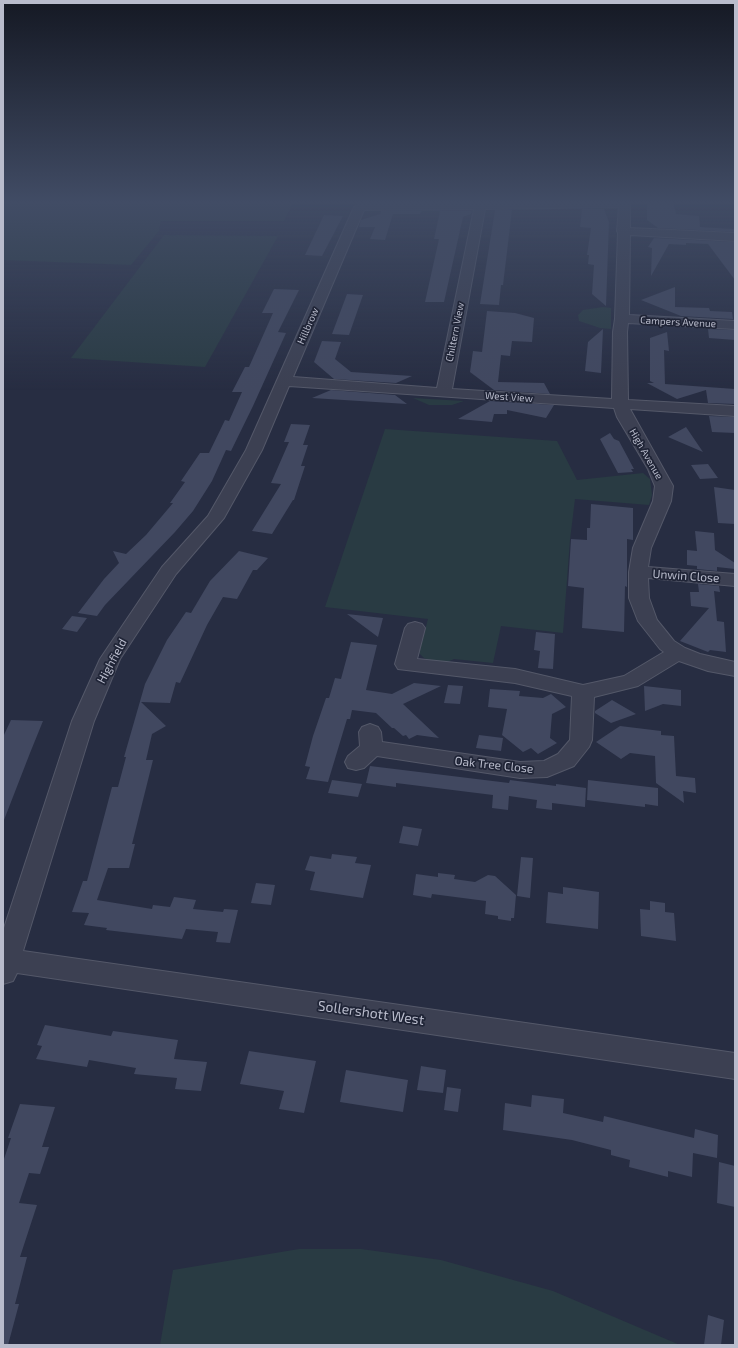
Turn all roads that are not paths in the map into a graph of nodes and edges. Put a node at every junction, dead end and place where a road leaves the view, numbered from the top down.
1 (335, 264) edge
2 (469, 264) edge
3 (623, 264) edge
4 (622, 318) junction
5 (735, 325) edge
6 (284, 381) junction
7 (444, 393) junction
8 (620, 404) junction
9 (735, 411) edge
10 (638, 572) junction
11 (735, 580) edge
12 (415, 628) dead end
13 (678, 653) junction
14 (735, 668) edge
15 (583, 692) junction
16 (366, 747) dead end
17 (5, 967) edge
18 (735, 1066) edge

1 - 6 street, Hillbrow
2 - 7 street, Chiltern View
3 - 4 street, High Avenue
4 - 5 street, Campers Avenue
4 - 8 street, High Avenue
6 - 7 street, West View
6 - 17 street, Highfield
7 - 8 street, West View
8 - 9 street, West View
8 - 10 street, High Avenue
10 - 11 street, Unwin Close
10 - 13 street, High Avenue
12 - 15 street
13 - 14 street, High Avenue
13 - 15 street
15 - 16 street, Oak Tree Close
17 - 18 street, Sollershott West

